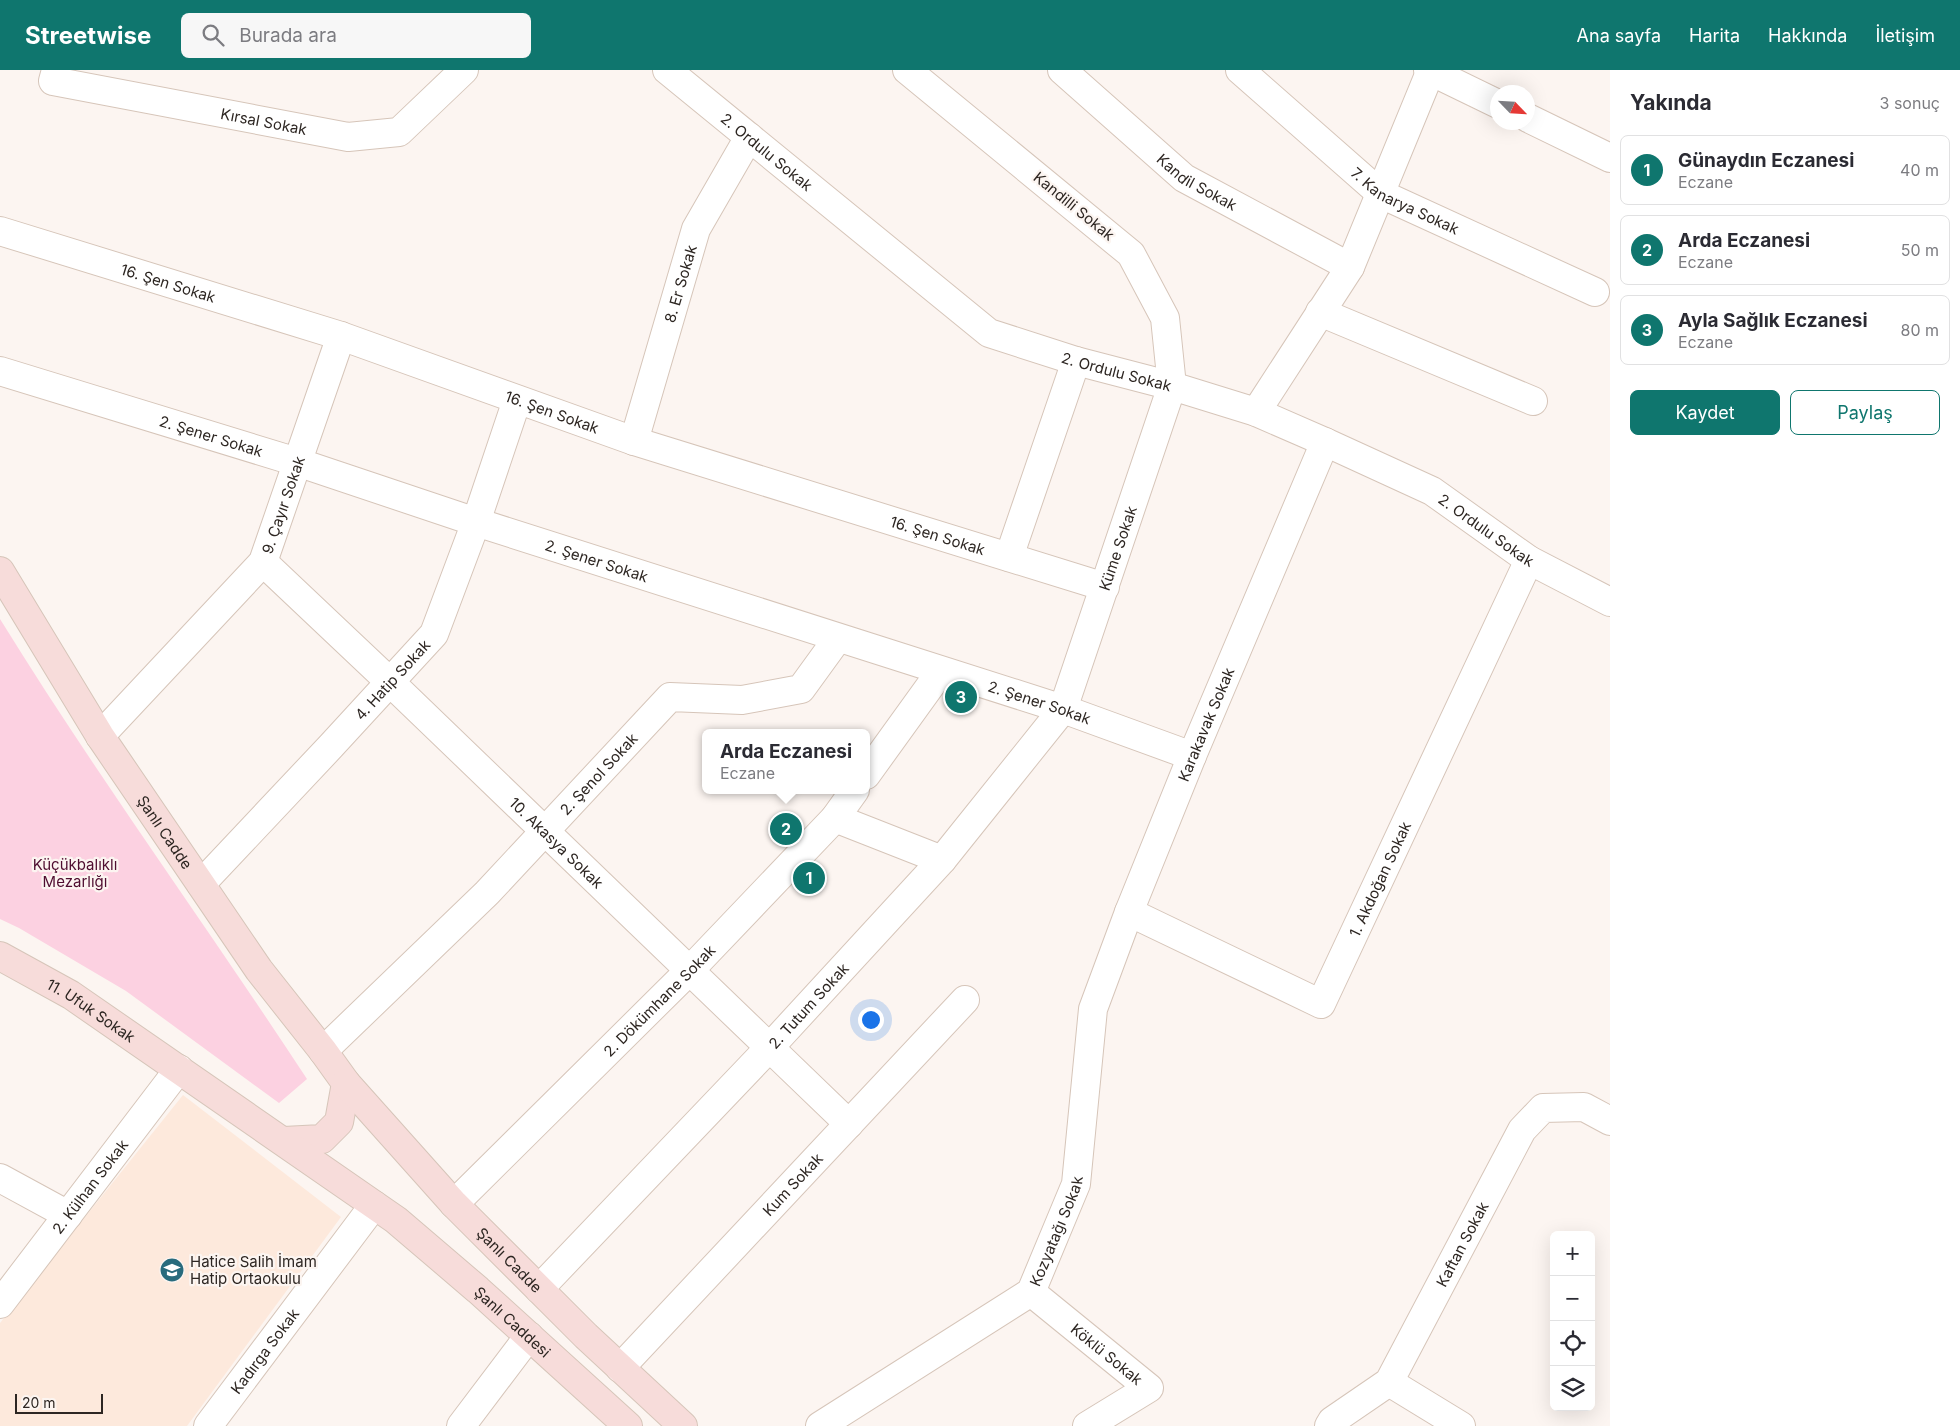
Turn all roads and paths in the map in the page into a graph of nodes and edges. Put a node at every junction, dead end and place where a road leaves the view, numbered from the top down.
1 (56, 70) edge
2 (464, 70) edge
3 (667, 70) edge
4 (907, 70) edge
5 (1062, 70) edge
6 (1240, 70) edge
7 (1430, 71) edge
8 (1490, 100) edge
9 (1535, 121) edge
10 (749, 137) junction
11 (1610, 158) edge
12 (1381, 194) junction
13 (0, 231) edge
14 (1350, 266) junction
15 (1596, 292) dead end
16 (1320, 312) junction
17 (340, 336) junction
18 (1076, 361) junction
19 (0, 371) edge
20 (1172, 386) junction
21 (517, 400) junction
22 (1533, 401) dead end
23 (1256, 412) junction
24 (634, 441) junction
25 (1325, 442) junction
26 (297, 462) junction
27 (476, 522) junction
28 (1009, 557) junction
29 (1529, 560) junction
30 (263, 562) junction
31 (0, 571) edge
32 (1105, 587) junction
33 (1610, 602) edge
34 (838, 638) junction
35 (942, 671) junction
36 (390, 682) junction
37 (1063, 709) junction
38 (100, 736) junction
39 (1192, 756) junction
40 (870, 770) edge
41 (852, 794) edge
42 (835, 818) junction
43 (544, 832) junction
44 (942, 860) junction
45 (201, 884) junction
46 (1129, 912) junction
47 (0, 956) edge
48 (689, 971) junction
49 (965, 1000) dead end
50 (1093, 1009) joint
51 (769, 1048) junction
52 (323, 1051) junction
53 (179, 1069) junction
54 (346, 1083) junction
55 (1610, 1122) edge
56 (849, 1124) junction
57 (284, 1141) junction
58 (0, 1178) edge
59 (454, 1204) junction
60 (385, 1212) junction
61 (68, 1214) junction
62 (539, 1289) junction
63 (1032, 1292) junction
64 (0, 1304) edge
65 (529, 1336) junction
66 (620, 1368) junction
67 (1389, 1382) junction
68 (1149, 1388) junction
69 (208, 1426) edge
70 (461, 1426) edge
71 (628, 1426) edge
72 (683, 1426) edge
73 (820, 1426) edge
74 (1087, 1426) edge
75 (1128, 1426) edge
76 (1329, 1426) edge
77 (1461, 1426) edge

1 - 2 street, Kırsal Sokak
3 - 10 street, 2. Ordulu Sokak
4 - 20 street, Kandilli Sokak
5 - 14 street, Kandil Sokak
6 - 12 street, 7. Kanarya Sokak
7 - 8 street
7 - 12 street
9 - 11 street
10 - 18 street, 2. Ordulu Sokak
10 - 24 street, 8. Er Sokak
12 - 14 street
12 - 15 street, 7. Kanarya Sokak
13 - 17 street, 16. Şen Sokak
14 - 16 street
16 - 22 street
16 - 23 street
17 - 21 street, 16. Şen Sokak
17 - 26 street, 9. Çayır Sokak
18 - 20 street, 2. Ordulu Sokak
18 - 28 street
19 - 26 street, 2. Şener Sokak
20 - 23 street, 2. Ordulu Sokak
20 - 32 street, Küme Sokak
21 - 24 street, 16. Şen Sokak
21 - 27 street, 4. Hatip Sokak
23 - 25 street, 2. Ordulu Sokak
24 - 28 street, 16. Şen Sokak
25 - 29 street, 2. Ordulu Sokak
25 - 39 street, Karakavak Sokak
26 - 27 street, 2. Şener Sokak
26 - 30 street, 9. Çayır Sokak
27 - 34 street, 2. Şener Sokak
27 - 36 street, 4. Hatip Sokak
28 - 32 street, 16. Şen Sokak
29 - 33 street, 2. Ordulu Sokak
29 - 46 street, 1. Akdoğan Sokak
30 - 36 street, 10. Akasya Sokak
30 - 38 street, 9. Çayır Sokak
31 - 38 main road, Şanlı Cadde
32 - 37 street, Küme Sokak
34 - 35 street, 2. Şener Sokak
34 - 43 street, 2. Şenol Sokak
35 - 37 street, 2. Şener Sokak
35 - 40 street
36 - 43 street, 10. Akasya Sokak
36 - 45 street, 4. Hatip Sokak
37 - 39 street, 2. Şener Sokak
37 - 44 street, 2. Tutum Sokak
38 - 45 main road, Şanlı Cadde
39 - 46 street, Karakavak Sokak
41 - 42 street, 2. Dökümhane Sokak
42 - 44 street
42 - 48 street, 2. Dökümhane Sokak
43 - 48 street, 10. Akasya Sokak
43 - 52 street, 2. Şenol Sokak
44 - 51 street, 2. Tutum Sokak
45 - 52 main road, Şanlı Cadde
46 - 50 street, Karakavak Sokak
47 - 53 main road, 11. Ufuk Sokak
48 - 51 street, 10. Akasya Sokak
48 - 59 street, 2. Dökümhane Sokak
49 - 56 street, Kum Sokak
50 - 63 street, Kozyatağı Sokak
51 - 56 street, 10. Akasya Sokak
51 - 62 street, 2. Tutum Sokak
52 - 54 main road, Şanlı Cadde
53 - 57 main road
53 - 61 street, 2. Külhan Sokak
54 - 57 main road
54 - 59 main road, Şanlı Cadde
55 - 67 street, Kaftan Sokak
56 - 66 street, Kum Sokak
57 - 60 main road
58 - 61 street
59 - 62 main road, Şanlı Cadde
60 - 65 main road, Şanlı Caddesi
60 - 69 street, Kadırga Sokak
61 - 64 street, 2. Külhan Sokak
62 - 66 main road, Şanlı Cadde
63 - 68 street, Köklü Sokak
63 - 73 street, Kozyatağı Sokak
65 - 70 street
65 - 71 main road, Şanlı Caddesi
66 - 72 main road, Şanlı Cadde
67 - 76 street, Kaftan Sokak
67 - 77 street
68 - 74 street, Köklü Sokak
68 - 75 street

